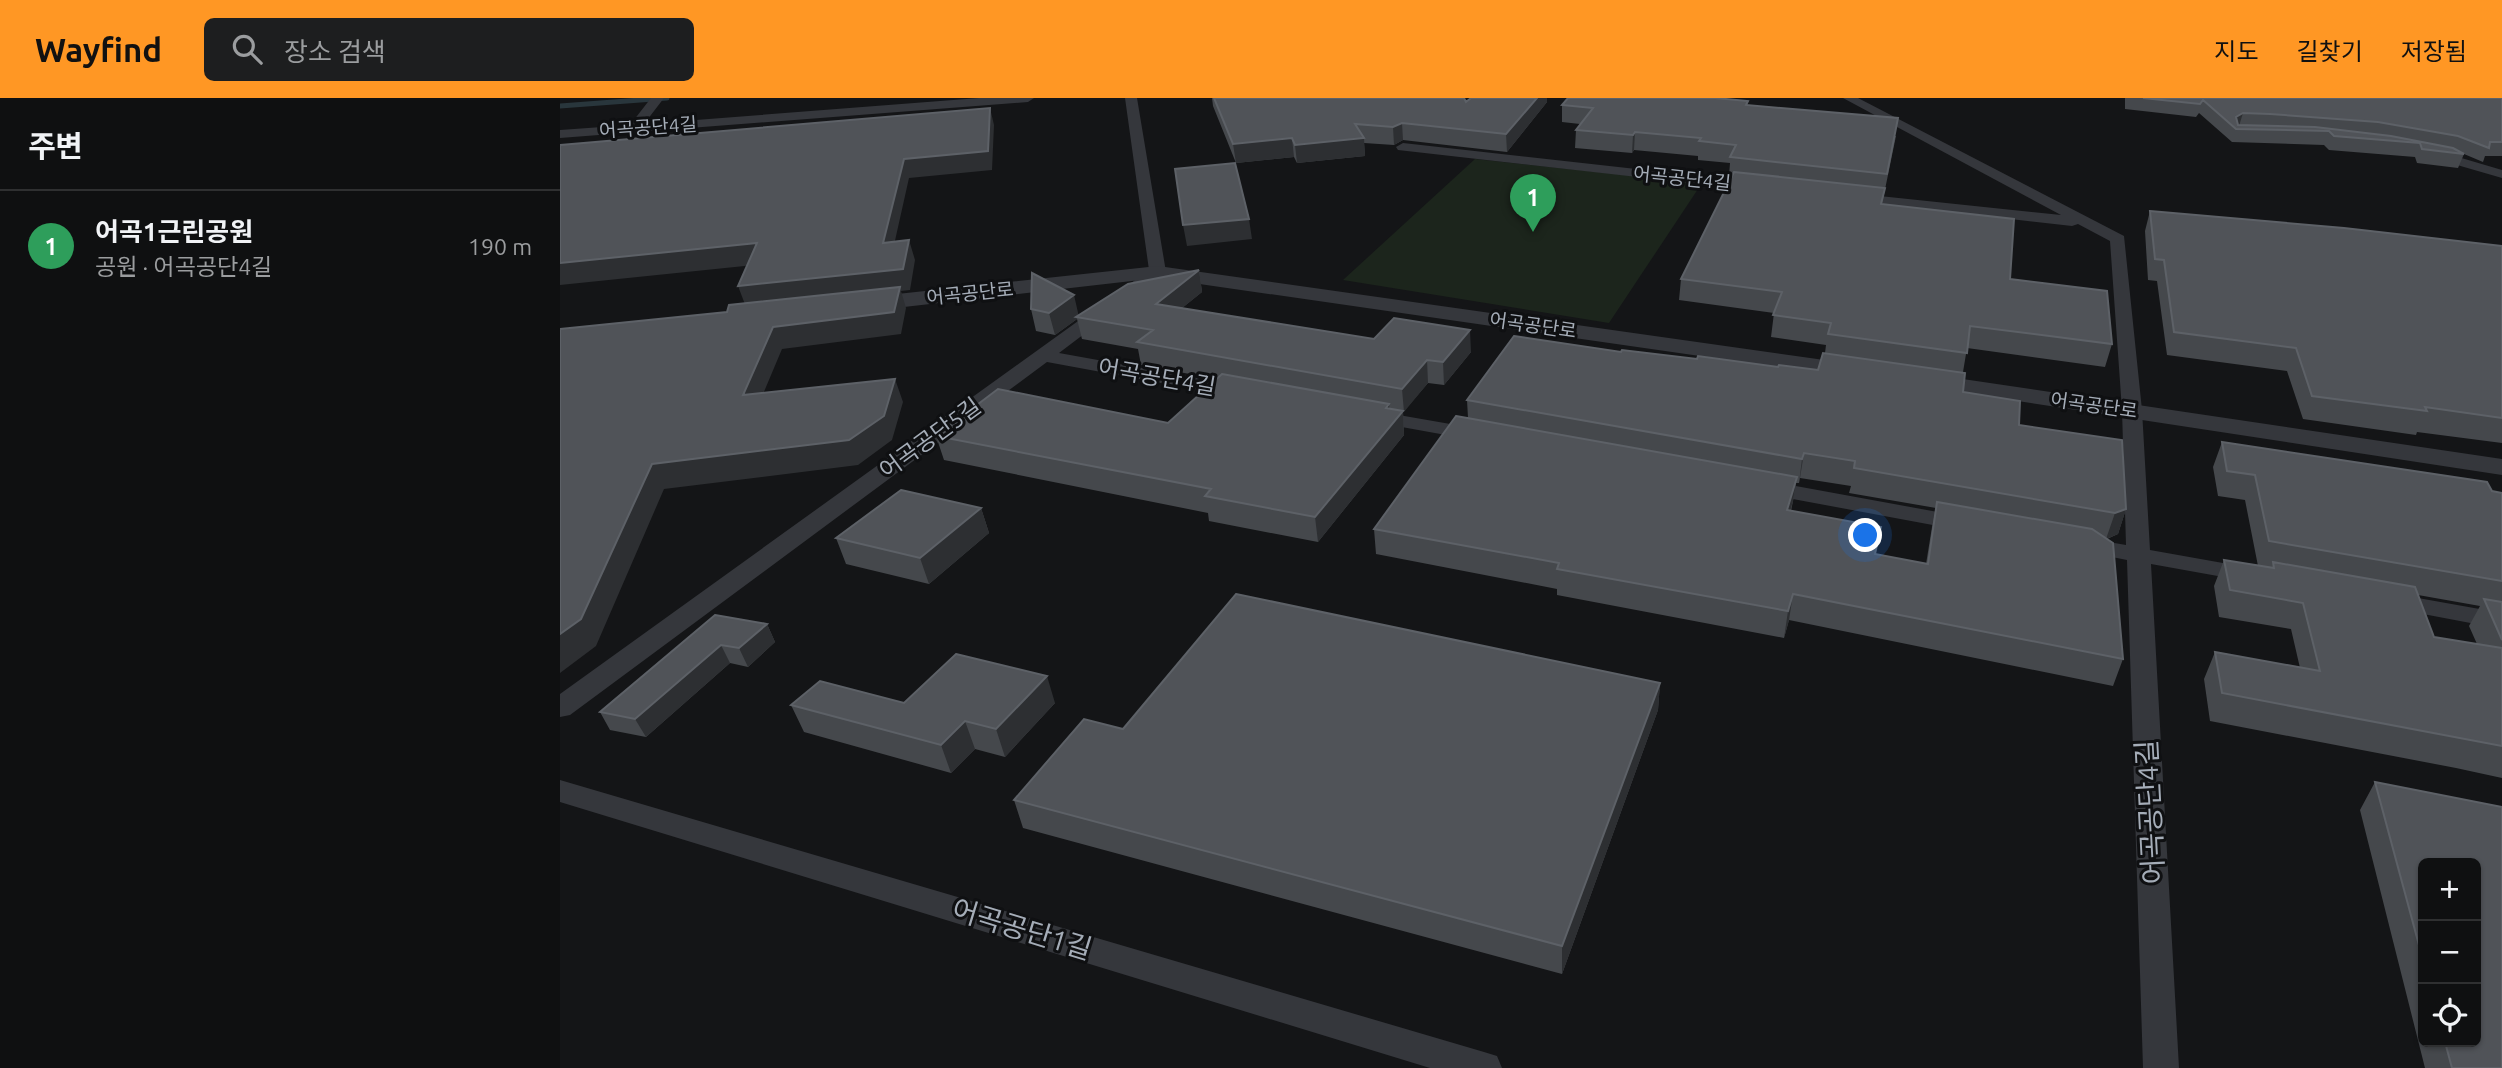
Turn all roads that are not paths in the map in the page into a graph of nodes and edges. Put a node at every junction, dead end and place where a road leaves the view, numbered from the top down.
1 (658, 98) edge
2 (1028, 98) edge
3 (1131, 98) edge
4 (1849, 98) edge
5 (637, 124) junction
6 (560, 134) edge
7 (1403, 147) edge
8 (2419, 151) edge
9 (2502, 174) edge
10 (1772, 188) edge
11 (1840, 196) edge
12 (2086, 223) junction
13 (1158, 272) junction
14 (838, 307) edge
15 (1042, 356) junction
16 (1262, 396) edge
17 (2132, 410) junction
18 (1344, 411) edge
19 (1495, 438) edge
20 (2502, 467) edge
21 (1741, 483) edge
22 (1988, 528) edge
23 (2057, 540) edge
24 (2139, 555) junction
25 (2273, 580) edge
26 (2368, 597) edge
27 (2502, 621) edge
28 (560, 708) edge
29 (560, 791) edge
30 (1484, 1068) edge
31 (2161, 1068) edge

1 - 5 street
2 - 5 street, 어곡공단4길
3 - 13 street
4 - 12 street, 어곡공단4길
5 - 6 street, 어곡공단4길
7 - 10 street, 어곡공단4길
8 - 9 street
11 - 12 street, 어곡공단4길
12 - 17 street, 어곡공단4길
13 - 14 street, 어곡공단로
13 - 15 street, 어곡공단5길
13 - 17 street, 어곡공단로
15 - 16 street, 어곡공단4길
15 - 28 street, 어곡공단5길
17 - 20 street, 어곡공단로
17 - 24 street, 어곡공단4길
18 - 19 street
21 - 22 street
23 - 24 street
24 - 25 street
24 - 31 street, 어곡공단4길
26 - 27 street
29 - 30 street, 어곡공단1길

